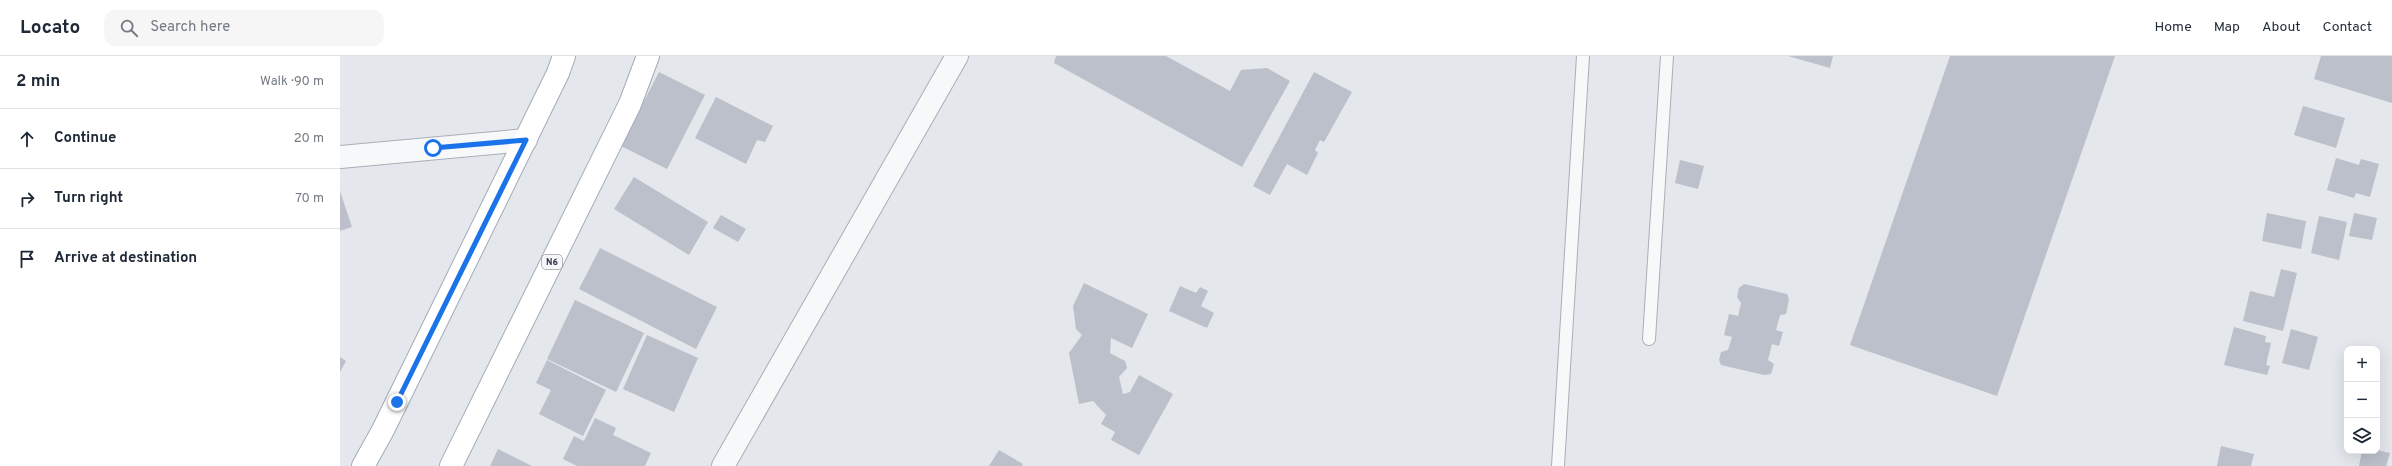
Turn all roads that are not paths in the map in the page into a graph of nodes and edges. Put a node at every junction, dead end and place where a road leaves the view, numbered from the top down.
1 (564, 56) edge
2 (648, 56) edge
3 (957, 56) edge
4 (1583, 56) edge
5 (1667, 56) edge
6 (526, 140) junction
7 (340, 157) edge
8 (1649, 339) dead end
9 (363, 466) edge
10 (451, 466) edge
11 (723, 466) edge
12 (1558, 466) edge

1 - 6 main road
2 - 10 main road, N6
3 - 11 street
4 - 12 lane
5 - 8 lane
6 - 7 street
6 - 9 main road

